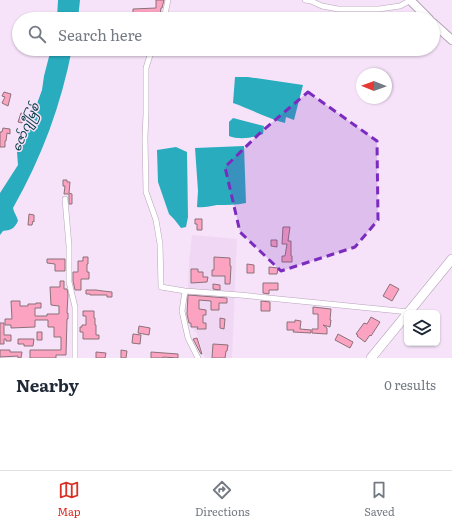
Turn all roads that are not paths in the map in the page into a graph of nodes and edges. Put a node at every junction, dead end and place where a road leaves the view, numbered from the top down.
1 (168, 0) edge
2 (305, 0) edge
3 (411, 0) edge
4 (165, 12) edge
5 (422, 12) edge
6 (440, 29) edge
7 (452, 40) edge
8 (150, 56) edge
9 (65, 199) dead end
10 (452, 259) edge
11 (185, 291) junction
12 (410, 310) edge
13 (404, 313) edge
14 (404, 318) edge
15 (75, 358) edge
16 (198, 358) edge
17 (371, 358) edge

1 - 4 street
2 - 3 street
3 - 5 main road
6 - 7 main road
8 - 11 street
9 - 15 street
10 - 12 highway
11 - 13 street
11 - 16 street
14 - 17 highway

